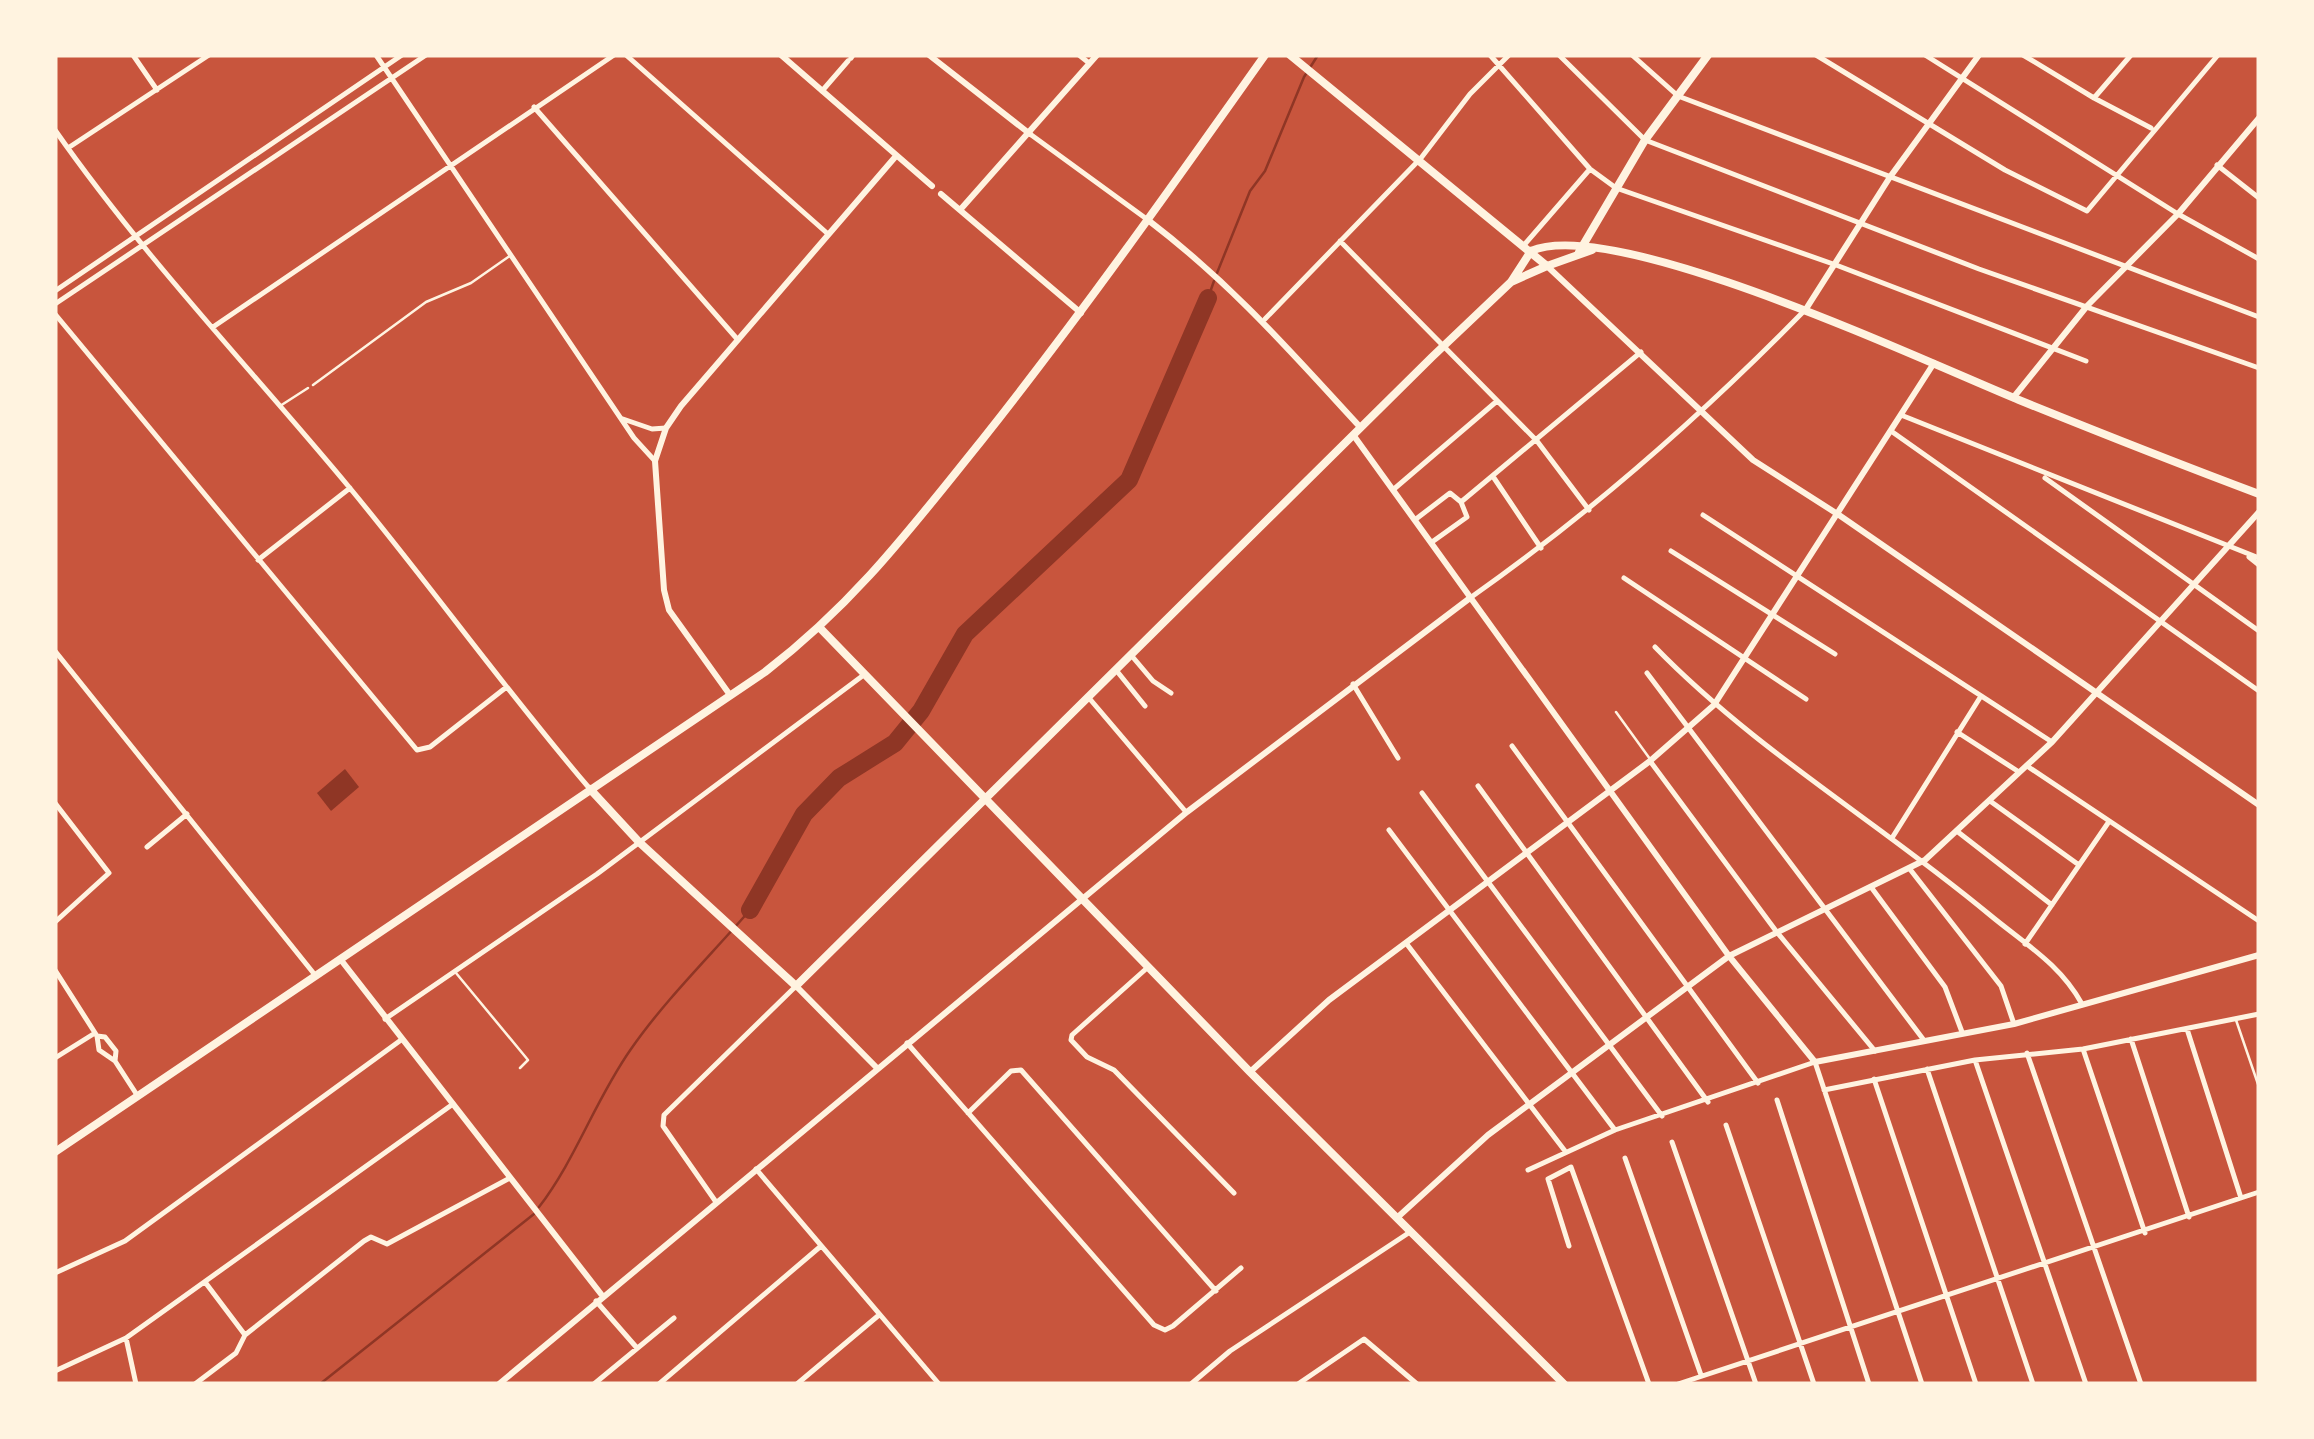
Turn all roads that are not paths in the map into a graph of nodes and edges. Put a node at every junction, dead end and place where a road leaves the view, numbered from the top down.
1 (133, 55) edge
2 (209, 55) edge
3 (376, 55) edge
4 (402, 55) edge
5 (426, 55) edge
6 (614, 55) edge
7 (626, 55) edge
8 (781, 55) edge
9 (929, 55) edge
10 (1079, 55) edge
11 (1097, 55) edge
12 (1265, 55) edge
13 (1290, 55) edge
14 (1490, 55) edge
15 (1508, 55) edge
16 (1559, 55) edge
17 (1632, 55) edge
18 (1708, 55) edge
19 (1816, 55) edge
20 (1925, 55) edge
21 (1979, 55) edge
22 (2023, 55) edge
23 (2131, 55) edge
24 (2218, 55) edge
25 (851, 58) edge
26 (1089, 64) junction
27 (1498, 64) junction
28 (384, 66) junction
29 (392, 78) junction
30 (1961, 78) junction
31 (157, 90) junction
32 (822, 91) junction
33 (1678, 96) junction
34 (2094, 98) junction
35 (534, 106) junction
36 (2259, 118) edge
37 (1930, 123) junction
38 (2152, 129) junction
39 (55, 130) edge
40 (1030, 134) junction
41 (1645, 140) junction
42 (68, 148) junction
43 (264, 148) junction
44 (896, 156) junction
45 (271, 158) junction
46 (1421, 158) junction
47 (450, 164) junction
48 (2217, 165) junction
49 (1590, 169) junction
50 (2118, 173) junction
51 (1890, 177) junction
52 (932, 186) dead end
53 (1616, 188) junction
54 (941, 194) dead end
55 (2259, 198) edge
56 (960, 210) junction
57 (2178, 214) junction
58 (1148, 220) junction
59 (1862, 225) junction
60 (828, 234) junction
61 (137, 236) junction
62 (1340, 242) junction
63 (144, 244) junction
64 (1527, 248) junction
65 (1580, 251) junction
66 (510, 254) junction
67 (2259, 259) edge
68 (1836, 265) junction
69 (2124, 265) junction
70 (1546, 266) junction
71 (1511, 282) junction
72 (55, 292) edge
73 (55, 304) edge
74 (2087, 306) junction
75 (1806, 309) junction
76 (1081, 313) junction
77 (55, 314) edge
78 (2259, 317) edge
79 (1265, 320) junction
80 (214, 326) junction
81 (738, 340) junction
82 (1443, 348) junction
83 (2050, 348) junction
84 (1641, 352) junction
85 (1934, 362) junction
86 (2086, 362) dead end
87 (2259, 368) edge
88 (313, 385) dead end
89 (308, 388) dead end
90 (2014, 398) junction
91 (1497, 401) junction
92 (278, 407) junction
93 (1702, 413) junction
94 (1901, 415) junction
95 (623, 419) junction
96 (666, 428) junction
97 (1891, 431) junction
98 (1358, 432) junction
99 (1537, 441) junction
100 (655, 461) junction
101 (2039, 473) junction
102 (1494, 478) junction
103 (350, 488) junction
104 (1394, 489) junction
105 (2259, 494) edge
106 (1461, 502) junction
107 (1589, 510) junction
108 (2259, 512) edge
109 (1703, 515) dead end
110 (1839, 515) junction
111 (1416, 519) junction
112 (1432, 542) junction
113 (2231, 546) junction
114 (1541, 548) junction
115 (1672, 551) dead end
116 (258, 560) junction
117 (2259, 561) edge
118 (1795, 575) junction
119 (1624, 578) dead end
120 (2193, 584) junction
121 (1470, 598) junction
122 (1770, 613) junction
123 (2160, 622) junction
124 (820, 628) junction
125 (2259, 631) edge
126 (1655, 647) dead end
127 (55, 651) edge
128 (1132, 654) junction
129 (1835, 654) dead end
130 (1744, 659) junction
131 (1116, 670) junction
132 (1646, 673) dead end
133 (865, 674) junction
134 (1353, 684) junction
135 (504, 688) junction
136 (2259, 691) edge
137 (2098, 692) junction
138 (1172, 693) dead end
139 (730, 695) junction
140 (1087, 696) junction
141 (1981, 696) junction
142 (1806, 698) dead end
143 (1714, 705) junction
144 (1145, 706) dead end
145 (1616, 712) dead end
146 (1686, 730) junction
147 (1957, 732) junction
148 (2052, 742) junction
149 (1512, 746) dead end
150 (1398, 758) dead end
151 (1650, 761) junction
152 (2027, 766) junction
153 (2019, 772) junction
154 (1478, 786) dead end
155 (590, 789) junction
156 (1611, 790) junction
157 (1422, 792) dead end
158 (984, 796) junction
159 (1990, 802) junction
160 (55, 803) edge
161 (2259, 806) edge
162 (1187, 812) junction
163 (187, 814) junction
164 (2108, 823) junction
165 (1566, 824) junction
166 (1389, 830) dead end
167 (1958, 832) junction
168 (1891, 838) junction
169 (639, 842) junction
170 (147, 847) dead end
171 (1526, 854) junction
172 (1925, 860) junction
173 (2079, 864) junction
174 (1910, 868) junction
175 (1487, 882) junction
176 (1872, 887) junction
177 (1082, 899) junction
178 (2052, 905) junction
179 (1824, 908) junction
180 (1447, 910) junction
181 (55, 922) edge
182 (2259, 922) edge
183 (1776, 931) junction
184 (1405, 942) junction
185 (2025, 944) junction
186 (2259, 955) edge
187 (1729, 956) junction
188 (341, 960) junction
189 (1149, 966) junction
190 (55, 970) edge
191 (455, 972) junction
192 (316, 978) junction
193 (796, 986) junction
194 (1686, 988) junction
195 (2082, 1004) junction
196 (2259, 1014) edge
197 (1649, 1015) junction
198 (385, 1019) junction
199 (2236, 1019) junction
200 (2014, 1024) junction
201 (2186, 1029) junction
202 (1962, 1032) junction
203 (96, 1034) junction
204 (1924, 1038) junction
205 (2131, 1039) junction
206 (402, 1040) junction
207 (907, 1043) junction
208 (1608, 1046) junction
209 (2083, 1048) junction
210 (1876, 1051) junction
211 (2028, 1052) junction
212 (55, 1058) edge
213 (1975, 1060) junction
214 (115, 1061) junction
215 (1814, 1062) junction
216 (520, 1068) dead end
217 (876, 1068) junction
218 (1928, 1069) junction
219 (1250, 1072) junction
220 (1570, 1073) junction
221 (1874, 1078) junction
222 (1759, 1083) junction
223 (2259, 1087) edge
224 (1824, 1090) junction
225 (138, 1098) junction
226 (1777, 1100) dead end
227 (1708, 1102) junction
228 (1530, 1103) junction
229 (452, 1104) junction
230 (968, 1113) junction
231 (1662, 1116) junction
232 (1726, 1125) dead end
233 (1615, 1130) junction
234 (1672, 1142) dead end
235 (55, 1152) edge
236 (1564, 1152) junction
237 (1625, 1158) dead end
238 (756, 1169) junction
239 (1528, 1170) dead end
240 (510, 1178) junction
241 (2259, 1192) edge
242 (1234, 1194) dead end
243 (2241, 1198) junction
244 (716, 1202) junction
245 (1399, 1216) junction
246 (2189, 1216) junction
247 (1412, 1230) junction
248 (2144, 1233) junction
249 (821, 1246) junction
250 (1569, 1246) dead end
251 (2097, 1247) junction
252 (2044, 1264) junction
253 (1241, 1268) dead end
254 (55, 1273) edge
255 (1999, 1281) junction
256 (205, 1282) junction
257 (1216, 1291) junction
258 (599, 1297) junction
259 (1948, 1298) junction
260 (1898, 1314) junction
261 (879, 1315) junction
262 (674, 1318) dead end
263 (1852, 1330) junction
264 (245, 1335) junction
265 (126, 1338) junction
266 (1800, 1347) junction
267 (636, 1348) junction
268 (1749, 1359) junction
269 (55, 1371) edge
270 (1701, 1375) junction
271 (136, 1384) edge
272 (195, 1384) edge
273 (499, 1384) edge
274 (594, 1384) edge
275 (660, 1384) edge
276 (798, 1384) edge
277 (939, 1384) edge
278 (1191, 1384) edge
279 (1298, 1384) edge
280 (1418, 1384) edge
281 (1564, 1384) edge
282 (1649, 1384) edge
283 (1678, 1384) edge
284 (1756, 1384) edge
285 (1814, 1384) edge
286 (1869, 1384) edge
287 (1922, 1384) edge
288 (1976, 1384) edge
289 (2033, 1384) edge
290 (2086, 1384) edge
291 (2141, 1384) edge

1 - 31 street
2 - 31 street
3 - 28 street
4 - 28 street
5 - 29 street
6 - 35 street
7 - 60 street
8 - 32 street
9 - 40 street
10 - 26 street
11 - 26 street
12 - 58 main road
13 - 46 main road
14 - 27 street
15 - 27 street
16 - 41 street
17 - 33 street
18 - 33 main road
19 - 37 street
20 - 30 street
21 - 30 street
22 - 34 street
23 - 34 street
24 - 38 street
25 - 32 street
26 - 40 street
27 - 46 street
27 - 49 street
28 - 29 street
28 - 43 street
29 - 45 street
29 - 47 street
30 - 37 street
30 - 50 street
31 - 42 street
32 - 44 street
33 - 41 main road
33 - 51 street
34 - 38 street
35 - 47 street
35 - 81 street
36 - 48 street
37 - 50 street
37 - 51 street
38 - 50 street
39 - 42 street
40 - 56 street
40 - 58 street
41 - 53 main road
41 - 59 street
42 - 61 street
43 - 45 street
43 - 61 street
44 - 52 street
44 - 60 street
45 - 63 street
46 - 62 street
46 - 64 main road
47 - 66 street
47 - 80 street
48 - 55 street
48 - 57 street
49 - 53 street
49 - 64 street
50 - 57 street
51 - 59 street
51 - 69 street
53 - 65 main road
53 - 68 street
54 - 56 street
56 - 76 street
57 - 67 street
57 - 69 street
58 - 76 main road
58 - 79 street
59 - 68 street
59 - 74 street
60 - 81 street
61 - 63 street
61 - 72 street
62 - 79 street
62 - 82 street
63 - 73 street
63 - 80 street
64 - 65 main road
64 - 70 main road
64 - 71 main road
65 - 70 main road
65 - 75 main road
66 - 88 lane
66 - 95 street
68 - 75 street
68 - 83 street
69 - 74 street
69 - 78 street
70 - 71 main road
70 - 84 street
71 - 82 main road
74 - 83 street
74 - 87 street
75 - 85 main road
75 - 93 street
76 - 124 main road
77 - 116 street
79 - 98 street
80 - 92 street
81 - 96 street
82 - 91 street
82 - 98 main road
83 - 86 street
83 - 90 street
84 - 93 street
84 - 99 street
85 - 90 main road
85 - 94 street
89 - 92 lane
90 - 105 main road
91 - 99 street
91 - 104 street
92 - 103 street
93 - 107 street
93 - 110 street
94 - 97 street
94 - 101 street
95 - 96 street
95 - 100 street
96 - 100 street
97 - 110 street
97 - 123 street
98 - 104 street
98 - 128 main road
99 - 102 street
99 - 107 street
100 - 139 street
101 - 113 street
101 - 120 street
102 - 106 street
102 - 114 street
103 - 116 street
103 - 135 street
104 - 111 street
106 - 111 street
106 - 112 street
107 - 114 street
108 - 113 street
109 - 118 street
110 - 118 street
110 - 137 street
111 - 112 street
112 - 121 street
113 - 117 street
113 - 120 street
114 - 121 street
115 - 122 street
116 - 135 street
118 - 122 street
118 - 141 street
119 - 130 street
120 - 123 street
120 - 125 street
121 - 134 street
121 - 156 street
122 - 129 street
122 - 130 street
123 - 136 street
123 - 137 street
124 - 133 main road
124 - 139 main road
126 - 143 street
127 - 163 street
128 - 131 main road
128 - 138 street
130 - 142 street
130 - 143 street
131 - 140 main road
131 - 144 street
132 - 146 street
133 - 158 main road
133 - 169 street
134 - 150 street
134 - 162 street
135 - 155 street
137 - 148 street
137 - 161 street
139 - 155 main road
140 - 158 main road
140 - 162 street
141 - 147 street
141 - 148 street
143 - 146 street
143 - 168 street
145 - 151 lane
146 - 151 street
146 - 179 street
147 - 153 street
147 - 168 street
148 - 152 street
149 - 165 street
151 - 156 street
151 - 183 street
152 - 153 street
152 - 164 street
153 - 159 street
154 - 171 street
155 - 169 main road
155 - 188 main road
156 - 165 street
156 - 187 street
157 - 175 street
158 - 177 main road
158 - 193 main road
159 - 167 street
159 - 173 street
160 - 181 street
162 - 177 street
163 - 170 street
163 - 192 street
164 - 173 street
164 - 182 street
165 - 171 street
165 - 194 street
166 - 180 street
167 - 172 street
167 - 178 street
168 - 172 street
169 - 191 street
169 - 193 main road
171 - 175 street
171 - 197 street
172 - 174 street
172 - 185 street
173 - 178 street
174 - 176 street
174 - 200 street
175 - 180 street
175 - 208 street
176 - 179 street
176 - 202 street
177 - 189 main road
177 - 207 street
178 - 185 street
179 - 183 street
179 - 204 street
180 - 184 street
180 - 220 street
183 - 187 street
183 - 210 street
184 - 219 street
184 - 228 street
185 - 195 street
186 - 195 street
187 - 194 street
187 - 215 street
188 - 192 main road
188 - 198 street
189 - 219 main road
189 - 242 street
190 - 203 street
191 - 198 street
191 - 216 lane
192 - 225 main road
193 - 217 street
193 - 244 street
194 - 197 street
194 - 222 street
195 - 200 street
196 - 199 street
197 - 208 street
197 - 227 street
198 - 206 street
199 - 201 street
199 - 223 lane
200 - 202 street
201 - 205 street
201 - 243 street
202 - 204 street
203 - 212 street
203 - 214 street
203 - 214 street
204 - 210 street
205 - 209 street
205 - 246 street
206 - 229 street
206 - 254 street
207 - 217 street
207 - 230 street
208 - 220 street
208 - 231 street
209 - 211 street
209 - 248 street
210 - 215 street
211 - 213 street
211 - 251 street
213 - 218 street
213 - 252 street
214 - 225 street
215 - 222 street
215 - 224 street
217 - 238 street
218 - 221 street
218 - 255 street
219 - 245 main road
220 - 228 street
220 - 233 street
221 - 224 street
221 - 259 street
222 - 227 street
224 - 260 street
225 - 235 main road
226 - 263 street
227 - 231 street
228 - 236 street
228 - 245 street
229 - 240 street
229 - 256 street
230 - 257 street
230 - 257 street
231 - 233 street
232 - 266 street
233 - 236 street
234 - 268 street
236 - 239 street
237 - 270 street
238 - 244 street
238 - 249 street
240 - 258 street
240 - 264 street
241 - 243 street
243 - 246 street
244 - 258 street
245 - 247 main road
246 - 248 street
247 - 278 street
247 - 281 main road
248 - 251 street
249 - 261 street
249 - 275 street
250 - 282 street
251 - 252 street
251 - 291 street
252 - 255 street
252 - 290 street
253 - 257 street
255 - 259 street
255 - 289 street
256 - 264 street
256 - 265 street
258 - 267 street
258 - 273 street
259 - 260 street
259 - 288 street
260 - 263 street
260 - 287 street
261 - 276 street
261 - 277 street
262 - 267 street
263 - 266 street
263 - 286 street
264 - 272 street
265 - 269 street
265 - 271 street
266 - 268 street
266 - 285 street
267 - 274 street
268 - 270 street
268 - 284 street
270 - 283 street
279 - 280 street

